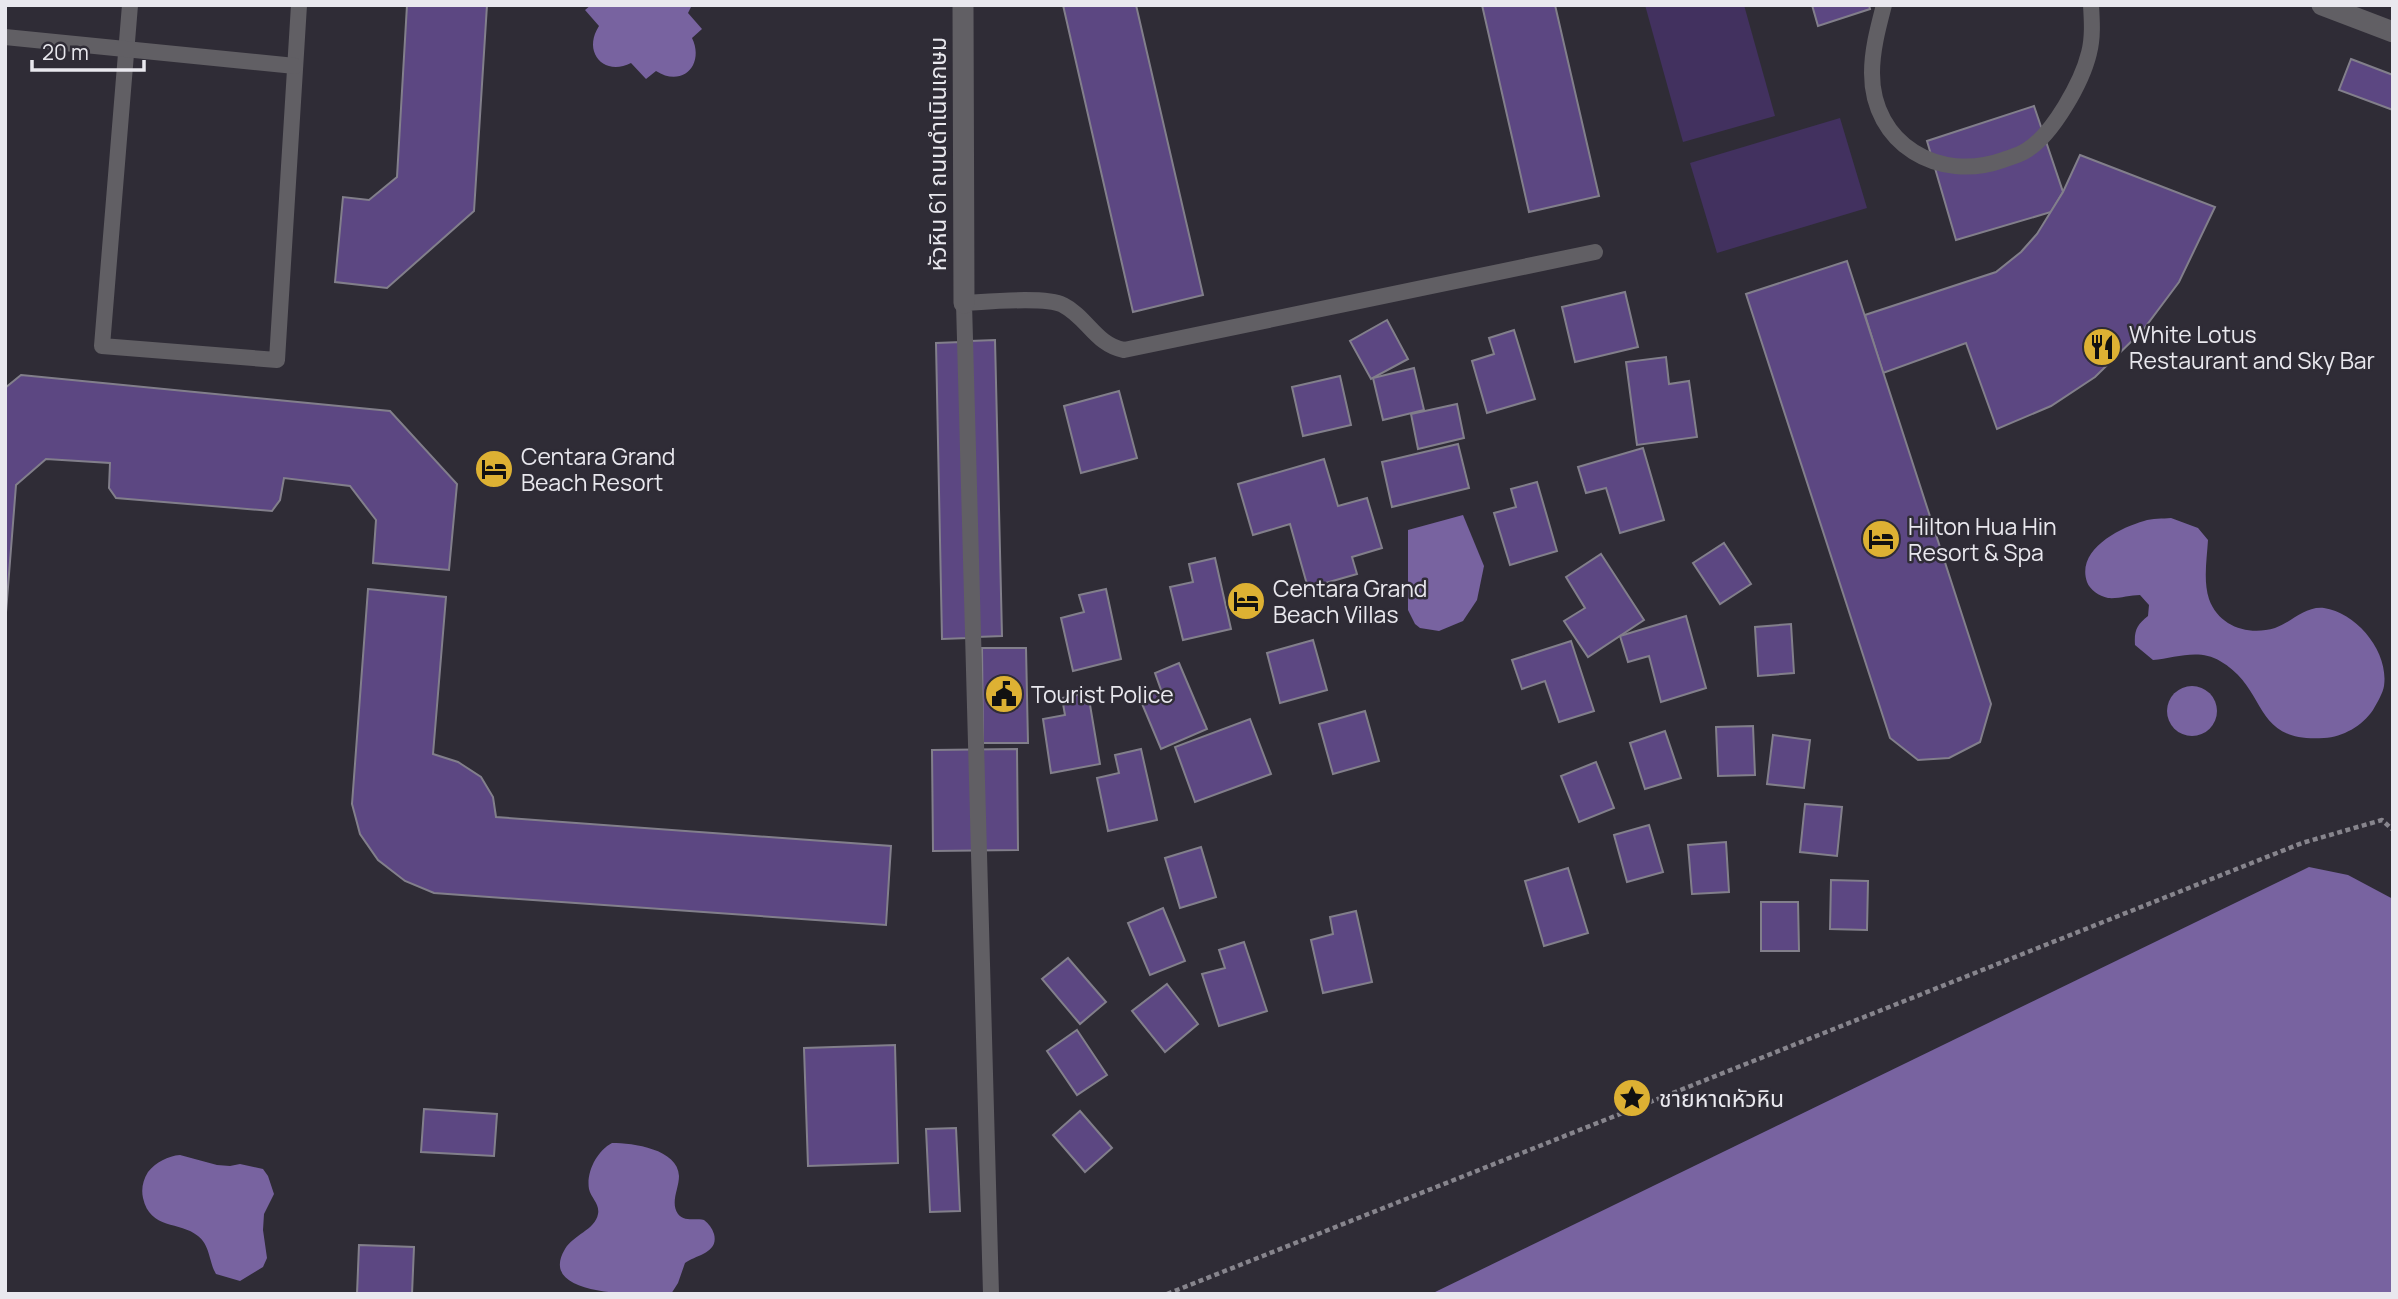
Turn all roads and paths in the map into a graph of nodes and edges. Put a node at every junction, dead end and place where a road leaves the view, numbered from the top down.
1 (130, 5) edge
2 (299, 5) edge
3 (963, 5) edge
4 (1884, 5) edge
5 (2091, 5) edge
6 (2322, 5) edge
7 (2391, 25) edge
8 (5, 37) edge
9 (127, 49) junction
10 (295, 66) junction
11 (1595, 252) dead end
12 (964, 303) junction
13 (2393, 830) edge
14 (991, 1294) edge
15 (1167, 1294) edge

1 - 9 lane
2 - 10 lane
3 - 12 street, หัวหิน 61 ถนนดำเนินเกษม
4 - 5 lane
6 - 7 street
8 - 9 lane
9 - 10 lane
9 - 10 lane
11 - 12 lane
12 - 14 lane
13 - 15 path

